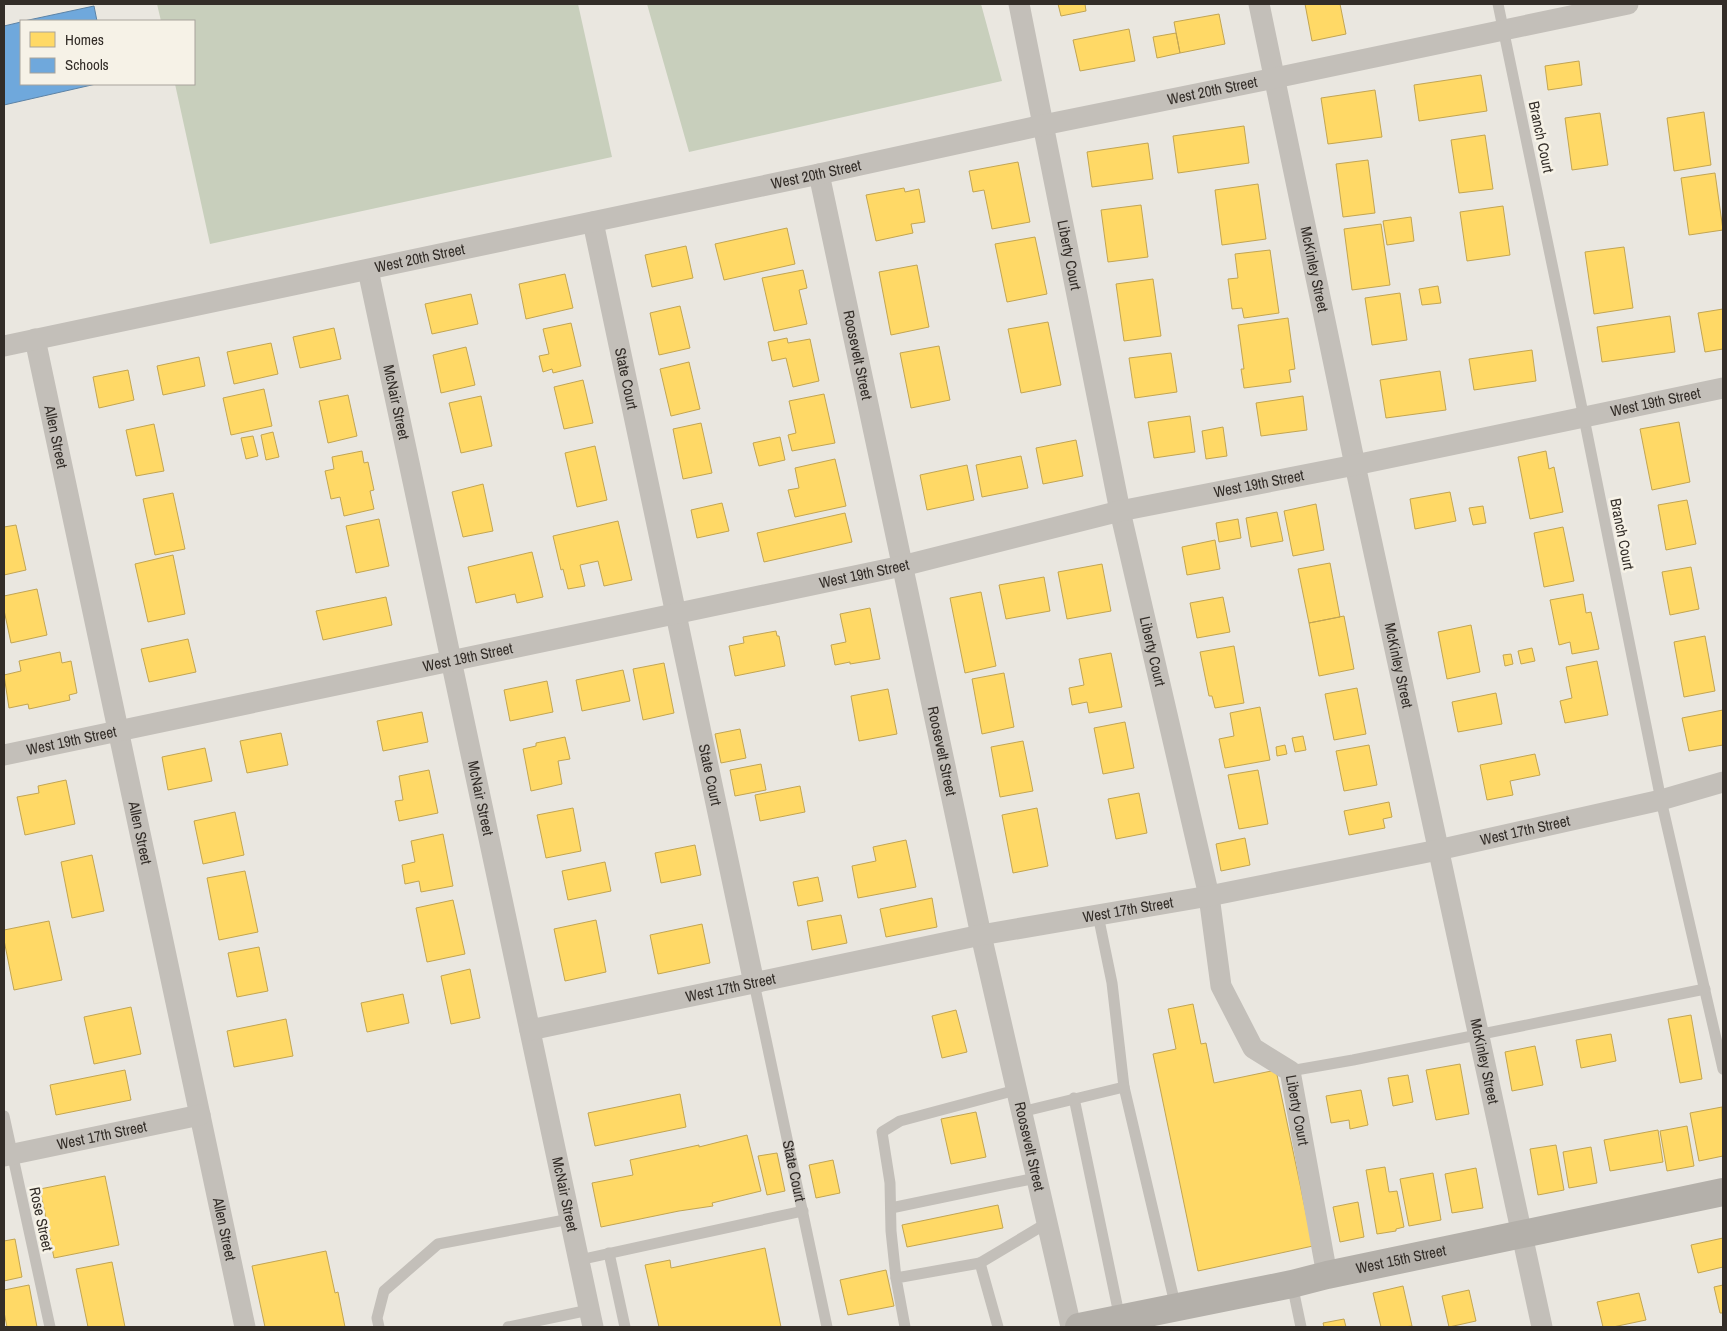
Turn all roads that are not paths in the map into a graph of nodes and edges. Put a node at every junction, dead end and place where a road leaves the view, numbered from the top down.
1 (1018, 4) edge
2 (1259, 4) edge
3 (1498, 4) edge
4 (1628, 4) edge
5 (1503, 30) junction
6 (1275, 78) junction
7 (1043, 125) junction
8 (819, 174) junction
9 (593, 222) junction
10 (368, 270) junction
11 (35, 340) junction
12 (4, 346) edge
13 (1723, 388) edge
14 (1584, 418) junction
15 (1355, 465) junction
16 (1120, 511) junction
17 (902, 566) junction
18 (676, 614) junction
19 (451, 661) junction
20 (118, 731) junction
21 (4, 755) edge
22 (1723, 782) edge
23 (1661, 800) junction
24 (1438, 850) junction
25 (1209, 896) junction
26 (1098, 915) junction
27 (981, 935) junction
28 (754, 983) junction
29 (1705, 989) junction
30 (530, 1030) junction
31 (1478, 1034) junction
32 (1722, 1062) edge
33 (1290, 1071) junction
34 (1124, 1087) junction
35 (1016, 1090) junction
36 (1074, 1098) junction
37 (1021, 1112) junction
38 (200, 1115) junction
39 (4, 1116) edge
40 (8, 1155) edge
41 (1036, 1178) junction
42 (1723, 1192) edge
43 (890, 1208) junction
44 (803, 1211) junction
45 (570, 1219) junction
46 (1046, 1223) junction
47 (1522, 1233) junction
48 (609, 1254) junction
49 (578, 1260) junction
50 (980, 1263) junction
51 (1327, 1275) junction
52 (896, 1278) junction
53 (1292, 1284) junction
54 (1176, 1308) junction
55 (591, 1318) edge
56 (1120, 1319) junction
57 (50, 1327) edge
58 (245, 1327) edge
59 (379, 1327) edge
60 (508, 1327) edge
61 (626, 1327) edge
62 (827, 1327) edge
63 (905, 1327) edge
64 (998, 1327) edge
65 (1071, 1327) edge
66 (1079, 1327) edge
67 (1301, 1327) edge
68 (1542, 1327) edge

1 - 7 street, Liberty Court
2 - 6 street, McKinley Street
3 - 5 lane, Branch Court
4 - 5 street, West 20th Street
5 - 6 street, West 20th Street
5 - 14 lane, Branch Court
6 - 7 street, West 20th Street
6 - 15 street, McKinley Street
7 - 8 street, West 20th Street
7 - 16 street, Liberty Court
8 - 9 street, West 20th Street
8 - 17 street, Roosevelt Street
9 - 10 street, West 20th Street
9 - 18 street, State Court
10 - 11 street, West 20th Street
10 - 19 street, McNair Street
11 - 12 street, West 20th Street
11 - 20 street, Allen Street
13 - 14 street, West 19th Street
14 - 15 street, West 19th Street
14 - 23 lane, Branch Court
15 - 16 street, West 19th Street
15 - 24 street, McKinley Street
16 - 17 street, West 19th Street
16 - 25 street, Liberty Court
17 - 18 street, West 19th Street
17 - 27 street, Roosevelt Street
18 - 19 street, West 19th Street
18 - 28 street, State Court
19 - 20 street, West 19th Street
19 - 30 street, McNair Street
20 - 21 street, West 19th Street
20 - 38 street, Allen Street
22 - 23 street, West 17th Street
23 - 24 street, West 17th Street
23 - 29 lane, Branch Court
24 - 25 street, West 17th Street
24 - 31 street, McKinley Street
25 - 26 street, West 17th Street
25 - 33 street, Liberty Court
26 - 27 street, West 17th Street
26 - 34 lane
27 - 28 street, West 17th Street
27 - 35 street, Roosevelt Street
28 - 30 street, West 17th Street
28 - 44 lane, State Court
29 - 31 lane
29 - 32 lane, Branch Court
30 - 45 street, McNair Street
31 - 33 lane
31 - 47 street, McKinley Street
33 - 51 street, Liberty Court
34 - 36 lane
34 - 54 lane
35 - 37 street, Roosevelt Street
35 - 43 lane
36 - 37 lane
36 - 56 lane
37 - 41 street, Roosevelt Street
38 - 40 street, West 17th Street
38 - 58 street, Allen Street
39 - 40 lane, Rose Street
40 - 57 lane, Rose Street
41 - 43 lane
41 - 46 street, Roosevelt Street
42 - 47 main road, West 15th Street
43 - 52 lane
44 - 48 lane
44 - 62 lane, State Court
45 - 49 street, McNair Street
45 - 59 lane
46 - 50 lane
46 - 65 street, Roosevelt Street
47 - 51 main road, West 15th Street
47 - 68 street, McKinley Street
48 - 49 lane
48 - 61 lane
49 - 55 street, McNair Street
50 - 52 lane
50 - 64 lane
51 - 53 main road, West 15th Street
52 - 63 lane
53 - 54 main road, West 15th Street
53 - 67 lane
54 - 56 main road, West 15th Street
55 - 60 lane
56 - 66 main road, West 15th Street

